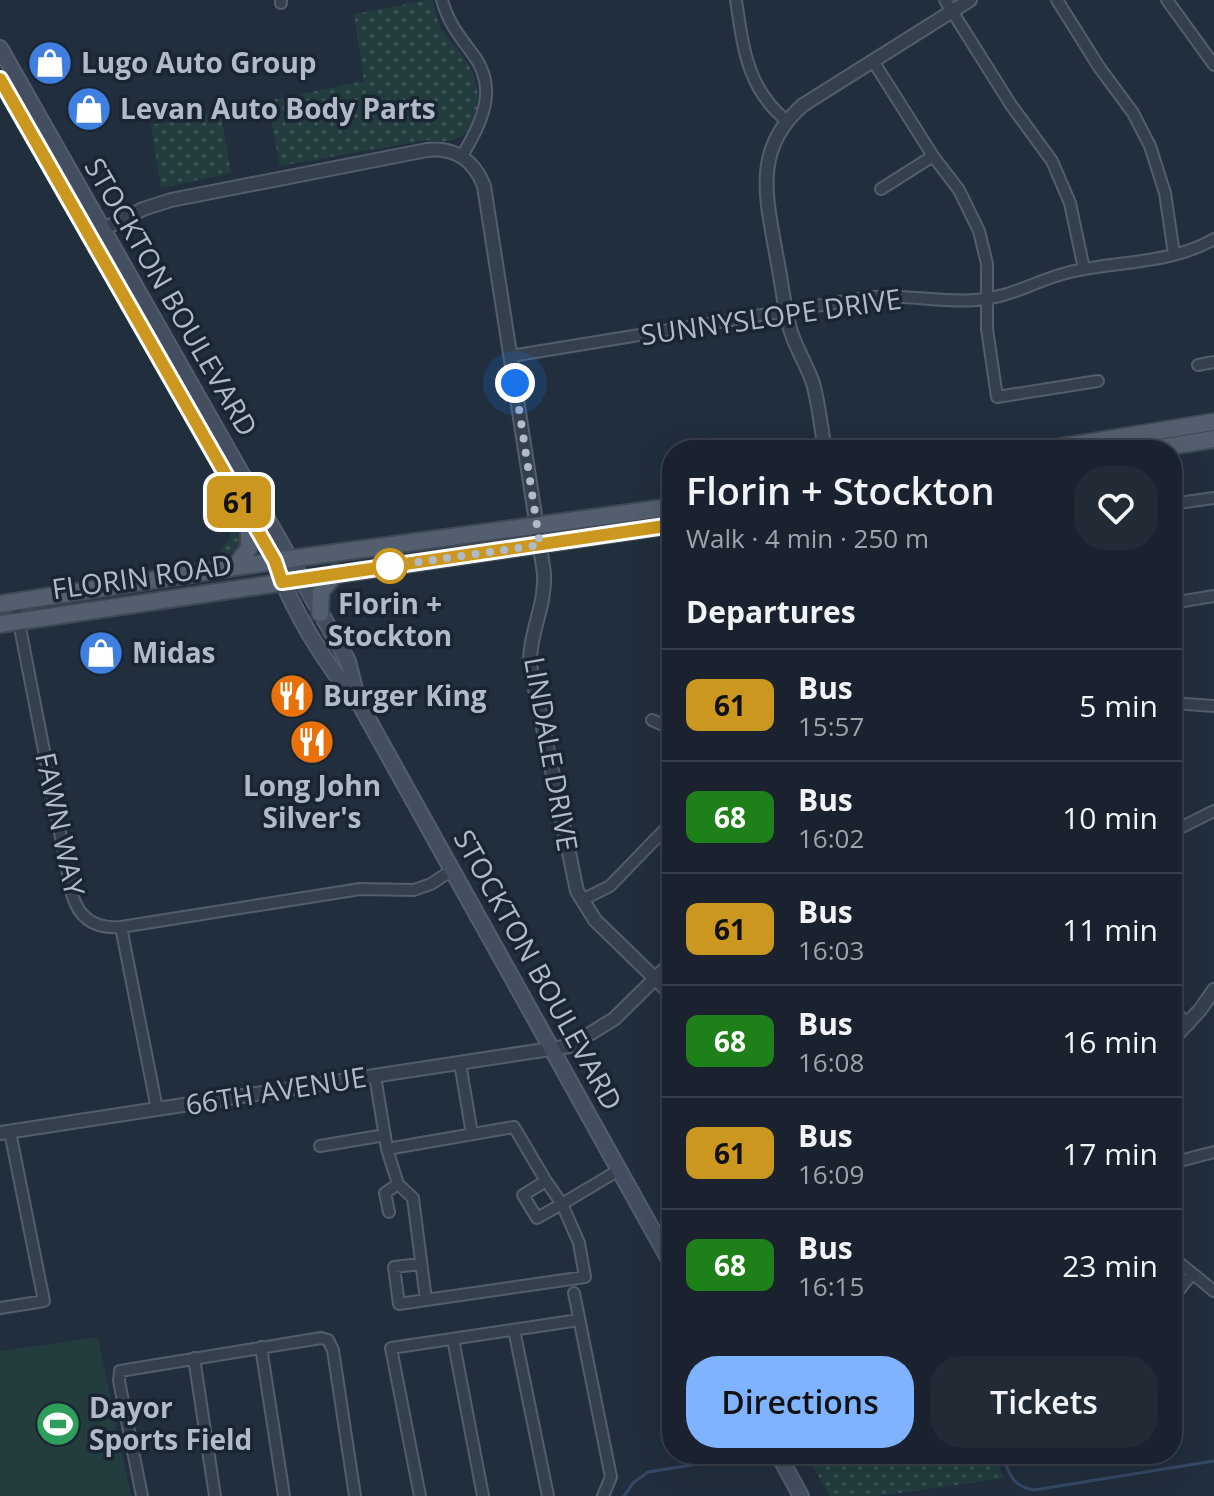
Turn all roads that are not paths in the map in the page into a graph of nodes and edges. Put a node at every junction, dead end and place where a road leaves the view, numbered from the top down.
1 (442, 0) edge
2 (736, 0) edge
3 (970, 0) edge
4 (1057, 0) edge
5 (1167, 0) edge
6 (948, 6) edge
7 (0, 48) edge
8 (873, 61) junction
9 (1214, 65) edge
10 (0, 79) edge
11 (787, 121) junction
12 (462, 156) junction
13 (933, 156) junction
14 (881, 189) dead end
15 (102, 229) junction
16 (89, 237) junction
17 (1214, 239) edge
18 (1174, 254) junction
19 (1084, 269) junction
20 (987, 299) junction
21 (786, 311) junction
22 (511, 356) junction
23 (1214, 362) edge
24 (1198, 365) dead end
25 (1098, 381) dead end
26 (1214, 422) edge
27 (1214, 439) edge
28 (823, 440) edge
29 (1104, 440) edge
30 (1182, 444) edge
31 (1214, 498) edge
32 (1182, 503) edge
33 (662, 508) edge
34 (249, 518) junction
35 (538, 526) junction
36 (662, 527) edge
37 (540, 545) junction
38 (282, 560) junction
39 (235, 567) junction
40 (336, 573) junction
41 (300, 578) junction
42 (282, 582) junction
43 (1214, 596) edge
44 (1182, 601) edge
45 (8, 603) edge
46 (320, 613) junction
47 (19, 621) junction
48 (0, 624) edge
49 (358, 701) junction
50 (1182, 704) edge
51 (1214, 706) edge
52 (652, 720) dead end
53 (662, 724) edge
54 (1214, 811) edge
55 (1182, 827) edge
56 (662, 832) edge
57 (452, 870) junction
58 (582, 900) junction
59 (121, 927) junction
60 (662, 971) edge
61 (654, 979) junction
62 (662, 986) edge
63 (1214, 990) edge
64 (1182, 1018) edge
65 (1189, 1024) junction
66 (1182, 1031) edge
67 (552, 1049) junction
68 (460, 1063) junction
69 (375, 1076) junction
70 (157, 1109) junction
71 (5, 1132) edge
72 (472, 1134) junction
73 (385, 1135) junction
74 (320, 1146) dead end
75 (387, 1149) junction
76 (1214, 1152) edge
77 (1182, 1160) edge
78 (619, 1170) junction
79 (546, 1181) junction
80 (398, 1184) junction
81 (562, 1204) junction
82 (389, 1212) dead end
83 (662, 1247) edge
84 (421, 1264) junction
85 (1182, 1266) edge
86 (1191, 1275) junction
87 (1182, 1286) edge
88 (1214, 1291) edge
89 (574, 1293) dead end
90 (426, 1300) junction
91 (0, 1308) edge
92 (579, 1320) junction
93 (514, 1330) junction
94 (453, 1339) junction
95 (261, 1347) junction
96 (194, 1358) junction
97 (783, 1464) edge
98 (142, 1496) edge
99 (215, 1496) edge
100 (284, 1496) edge
101 (355, 1496) edge
102 (420, 1496) edge
103 (483, 1496) edge
104 (548, 1496) edge
105 (603, 1496) edge
106 (801, 1496) edge

1 - 12 street
2 - 11 street
3 - 6 street
4 - 18 street
5 - 9 street
6 - 8 street
6 - 19 street
7 - 15 main road, STOCKTON BOULEVARD
8 - 11 street
8 - 13 street
10 - 16 main road, STOCKTON BOULEVARD
11 - 21 street
12 - 15 street
12 - 22 street, LINDALE DRIVE
13 - 14 street
13 - 20 street
15 - 16 street
15 - 38 main road, STOCKTON BOULEVARD
16 - 34 main road, STOCKTON BOULEVARD
17 - 18 street, SUNNYSLOPE DRIVE
18 - 19 street, SUNNYSLOPE DRIVE
19 - 20 street, SUNNYSLOPE DRIVE
20 - 21 street, SUNNYSLOPE DRIVE
20 - 25 street
21 - 22 street, SUNNYSLOPE DRIVE
21 - 28 street
22 - 35 street, LINDALE DRIVE
23 - 24 street
26 - 29 main road
27 - 30 main road
31 - 32 street
33 - 35 main road, FLORIN ROAD
34 - 38 main road, STOCKTON BOULEVARD
34 - 39 main road
35 - 37 street, LINDALE DRIVE
35 - 38 main road, FLORIN ROAD
36 - 37 main road, FLORIN ROAD
37 - 40 main road, FLORIN ROAD
37 - 58 street, LINDALE DRIVE
38 - 39 main road, FLORIN ROAD
38 - 41 main road, STOCKTON BOULEVARD
38 - 42 main road, STOCKTON BOULEVARD
39 - 45 main road, FLORIN ROAD
40 - 41 main road, FLORIN ROAD
40 - 46 main road
41 - 42 main road, FLORIN ROAD
41 - 46 main road, STOCKTON BOULEVARD
42 - 47 main road, FLORIN ROAD
42 - 49 main road, STOCKTON BOULEVARD
43 - 44 street
45 - 47 street, FAWN WAY
46 - 49 main road, STOCKTON BOULEVARD
47 - 48 main road, FLORIN ROAD
47 - 59 street, FAWN WAY
49 - 57 main road, STOCKTON BOULEVARD
50 - 51 street
52 - 53 street
54 - 55 street
56 - 58 street
57 - 59 street
57 - 67 main road, STOCKTON BOULEVARD
58 - 61 street, LINDALE DRIVE
59 - 70 street
60 - 61 street, 66TH AVENUE
61 - 62 street, LINDALE DRIVE
61 - 67 street, 66TH AVENUE
63 - 65 street
64 - 65 street
65 - 66 street
67 - 68 street, 66TH AVENUE
67 - 78 main road, STOCKTON BOULEVARD
68 - 69 street, 66TH AVENUE
68 - 72 street
69 - 70 street, 66TH AVENUE
69 - 73 street
70 - 71 street, 66TH AVENUE
71 - 91 street
72 - 75 street
72 - 79 street
73 - 74 street
73 - 75 street
75 - 80 street
76 - 77 street
78 - 81 street
78 - 83 main road, STOCKTON BOULEVARD
79 - 81 street
79 - 81 street
80 - 82 street
80 - 84 street
81 - 90 street
84 - 90 street
84 - 90 street
85 - 86 street
86 - 87 street
86 - 88 street
89 - 92 street
92 - 93 street
92 - 105 street
93 - 94 street
93 - 104 street
94 - 102 street
94 - 103 street
95 - 96 street
95 - 100 street
95 - 101 street
96 - 98 street
96 - 99 street
97 - 106 main road

